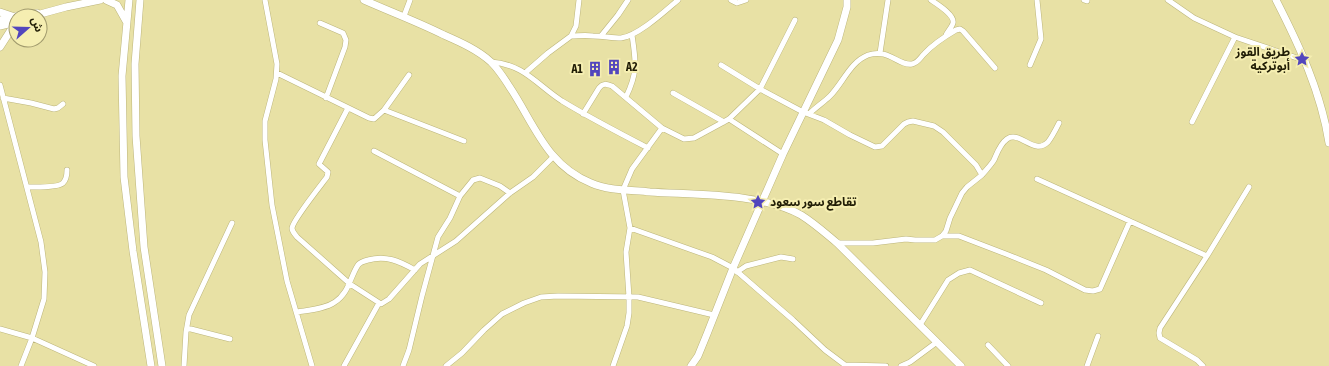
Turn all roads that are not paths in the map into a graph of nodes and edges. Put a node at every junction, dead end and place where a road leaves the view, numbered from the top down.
1 (100, 0) edge
2 (106, 0) edge
3 (129, 0) edge
4 (140, 0) edge
5 (265, 0) edge
6 (364, 0) edge
7 (410, 0) edge
8 (579, 0) edge
9 (628, 0) edge
10 (678, 0) edge
11 (731, 0) edge
12 (746, 0) edge
13 (847, 0) edge
14 (888, 0) edge
15 (931, 0) edge
16 (1037, 0) edge
17 (1168, 0) edge
18 (1276, 0) edge
19 (81, 2) edge
20 (48, 11) edge
21 (404, 16) junction
22 (795, 20) dead end
23 (126, 21) junction
24 (320, 24) dead end
25 (8, 32) edge
26 (632, 34) junction
27 (571, 36) junction
28 (601, 36) junction
29 (946, 36) junction
30 (1235, 37) junction
31 (0, 47) edge
32 (880, 53) junction
33 (1306, 61) junction
34 (491, 62) junction
35 (721, 65) dead end
36 (1030, 65) dead end
37 (995, 68) dead end
38 (525, 72) junction
39 (277, 73) junction
40 (409, 75) dead end
41 (0, 85) edge
42 (760, 89) junction
43 (673, 93) dead end
44 (626, 97) junction
45 (3, 98) junction
46 (326, 98) junction
47 (63, 104) dead end
48 (348, 108) junction
49 (384, 110) junction
50 (806, 113) junction
51 (583, 114) junction
52 (727, 121) junction
53 (1192, 122) dead end
54 (1060, 123) dead end
55 (662, 128) junction
56 (464, 141) dead end
57 (1329, 143) edge
58 (648, 148) junction
59 (374, 151) dead end
60 (783, 154) junction
61 (553, 157) junction
62 (68, 170) dead end
63 (982, 175) junction
64 (1037, 179) dead end
65 (27, 187) junction
66 (1249, 187) dead end
67 (623, 190) junction
68 (510, 193) junction
69 (460, 196) junction
70 (762, 201) junction
71 (1130, 221) junction
72 (232, 223) dead end
73 (630, 228) junction
74 (942, 236) junction
75 (837, 243) junction
76 (434, 254) junction
77 (1207, 256) junction
78 (793, 259) dead end
79 (415, 270) junction
80 (735, 270) junction
81 (350, 284) junction
82 (629, 297) junction
83 (379, 303) junction
84 (1041, 303) dead end
85 (296, 312) junction
86 (714, 315) junction
87 (920, 325) junction
88 (187, 328) junction
89 (0, 329) edge
90 (1098, 336) dead end
91 (32, 338) junction
92 (230, 338) dead end
93 (937, 342) junction
94 (988, 345) dead end
95 (844, 365) edge
96 (21, 366) edge
97 (94, 366) edge
98 (152, 366) edge
99 (162, 366) edge
100 (184, 366) edge
101 (312, 366) edge
102 (344, 366) edge
103 (403, 366) edge
104 (446, 366) edge
105 (613, 366) edge
106 (691, 366) edge
107 (886, 366) edge
108 (901, 366) edge
109 (961, 366) edge
110 (1008, 366) edge
111 (1087, 366) edge
112 (1203, 366) edge

1 - 19 street
2 - 23 street
3 - 23 street
4 - 99 street
5 - 39 street
6 - 21 street
7 - 21 street
8 - 27 street
9 - 28 street
10 - 26 street
11 - 12 street
13 - 50 street
14 - 32 street
15 - 29 street
16 - 36 street
17 - 30 street
18 - 33 street
19 - 20 street
21 - 34 street
22 - 42 street
23 - 98 street
24 - 46 street
25 - 31 street
26 - 28 street
26 - 44 street
27 - 28 street
27 - 38 street
29 - 32 street
29 - 37 street
30 - 33 street
30 - 53 street
32 - 50 street
33 - 57 street
34 - 38 street
34 - 61 street
35 - 42 street
38 - 51 street
39 - 46 street
39 - 85 street
40 - 49 street
41 - 45 street
42 - 50 street
42 - 52 street
43 - 52 street
44 - 51 street
44 - 55 street
45 - 47 street
45 - 65 street
46 - 48 street
48 - 49 street
48 - 81 street
49 - 56 street
50 - 60 street
50 - 63 street
51 - 58 street
52 - 55 street
52 - 60 street
54 - 63 street
55 - 58 street
58 - 67 street
59 - 69 street
60 - 70 street
61 - 67 street
61 - 68 street
62 - 65 street
63 - 74 street
64 - 71 street
65 - 91 street
66 - 77 street
67 - 70 street
67 - 73 street
68 - 69 street
68 - 76 street
69 - 76 street
70 - 75 street
70 - 80 street
71 - 74 street
71 - 77 street
72 - 88 street
73 - 80 street
73 - 82 street
74 - 75 street
75 - 87 street
76 - 79 street
76 - 103 street
77 - 112 street
78 - 80 street
79 - 81 street
79 - 83 street
80 - 86 street
80 - 95 street
81 - 83 street
81 - 85 street
82 - 86 street
82 - 104 street
82 - 105 street
83 - 102 street
84 - 87 street
85 - 101 street
86 - 106 street
87 - 93 street
88 - 92 street
88 - 100 street
89 - 91 street
90 - 111 street
91 - 96 street
91 - 97 street
93 - 108 street
93 - 109 street
94 - 110 street
95 - 107 street

